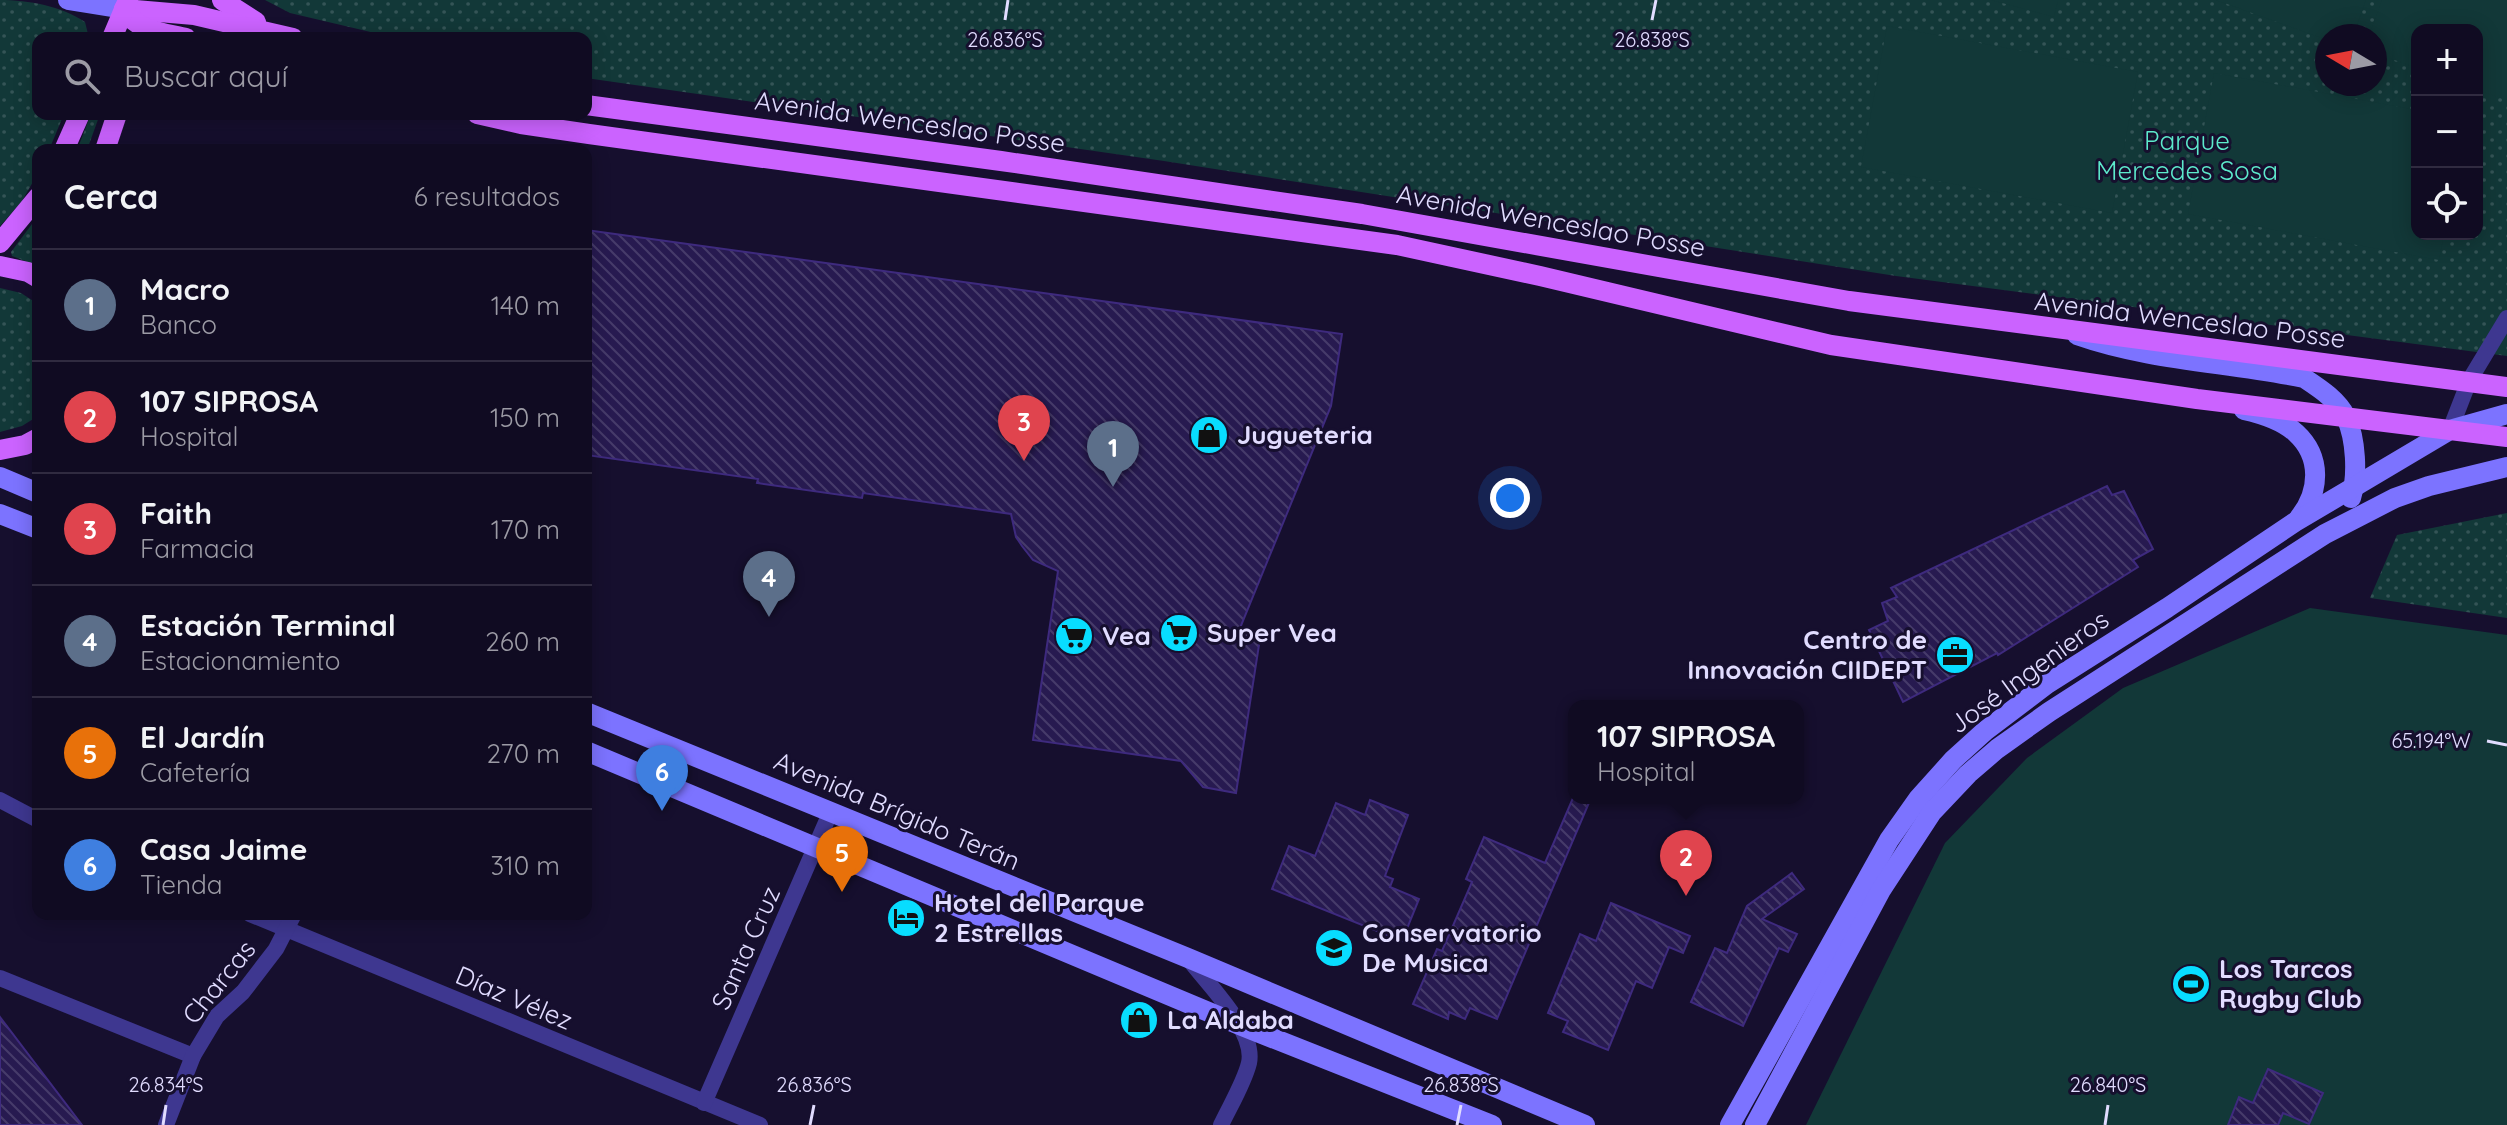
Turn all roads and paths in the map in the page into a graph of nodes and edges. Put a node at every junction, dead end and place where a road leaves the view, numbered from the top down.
1 (222, 0) edge
2 (75, 2) edge
3 (126, 4) edge
4 (152, 19) edge
5 (114, 32) edge
6 (175, 32) edge
7 (268, 32) edge
8 (277, 32) edge
9 (592, 106) edge
10 (77, 120) edge
11 (115, 120) edge
12 (503, 120) edge
13 (67, 144) edge
14 (107, 144) edge
15 (32, 204) edge
16 (0, 243) edge
17 (0, 266) edge
18 (32, 274) edge
19 (2507, 318) edge
20 (2065, 331) junction
21 (2469, 381) junction
22 (2507, 387) edge
23 (2197, 399) junction
24 (2507, 414) edge
25 (2345, 415) junction
26 (2450, 430) junction
27 (2507, 437) edge
28 (32, 441) edge
29 (0, 450) edge
30 (2507, 467) edge
31 (0, 477) edge
32 (2353, 488) junction
33 (32, 490) edge
34 (0, 514) edge
35 (2295, 522) junction
36 (32, 527) edge
37 (2325, 534) junction
38 (592, 714) edge
39 (592, 754) edge
40 (0, 800) edge
41 (831, 811) junction
42 (32, 817) edge
43 (817, 848) junction
44 (291, 921) edge
45 (1188, 958) junction
46 (0, 978) edge
47 (1242, 1026) junction
48 (193, 1056) junction
49 (1770, 1099) junction
50 (1743, 1102) junction
51 (704, 1103) junction
52 (166, 1125) edge
53 (760, 1125) edge
54 (1221, 1125) edge
55 (1492, 1125) edge
56 (1585, 1125) edge
57 (1717, 1125) edge
58 (1730, 1125) edge
59 (1755, 1125) edge
60 (1763, 1125) edge

1 - 8 main road
2 - 3 main road
3 - 4 main road
3 - 5 main road
4 - 6 main road
4 - 7 main road
9 - 20 main road, Avenida Wenceslao Posse
10 - 13 main road
11 - 14 main road
12 - 23 main road
15 - 16 main road
17 - 18 main road
19 - 21 street
20 - 21 main road, Avenida Wenceslao Posse
20 - 25 main road
21 - 22 main road, Avenida Wenceslao Posse
21 - 26 street
23 - 25 main road
23 - 35 main road
24 - 26 main road, José Ingenieros
25 - 26 main road
25 - 32 main road
26 - 27 main road
26 - 32 main road, José Ingenieros
28 - 29 main road
30 - 37 main road, José Ingenieros
31 - 33 main road
32 - 35 main road, José Ingenieros
32 - 37 main road
34 - 36 main road
35 - 50 main road, José Ingenieros
37 - 49 main road, José Ingenieros
38 - 41 main road, Avenida Brígido Terán
39 - 43 main road
40 - 42 street
41 - 43 street, Santa Cruz
41 - 45 main road, Avenida Brígido Terán
43 - 47 main road
43 - 51 street, Santa Cruz
44 - 48 street, Charcas
44 - 51 street, Díaz Vélez
45 - 47 street
45 - 56 main road, Avenida Brígido Terán
46 - 48 street
47 - 54 street
47 - 55 main road
48 - 52 street, Charcas
49 - 59 main road, José Ingenieros
49 - 60 main road
50 - 57 main road
50 - 58 main road, José Ingenieros
51 - 53 street, Díaz Vélez

